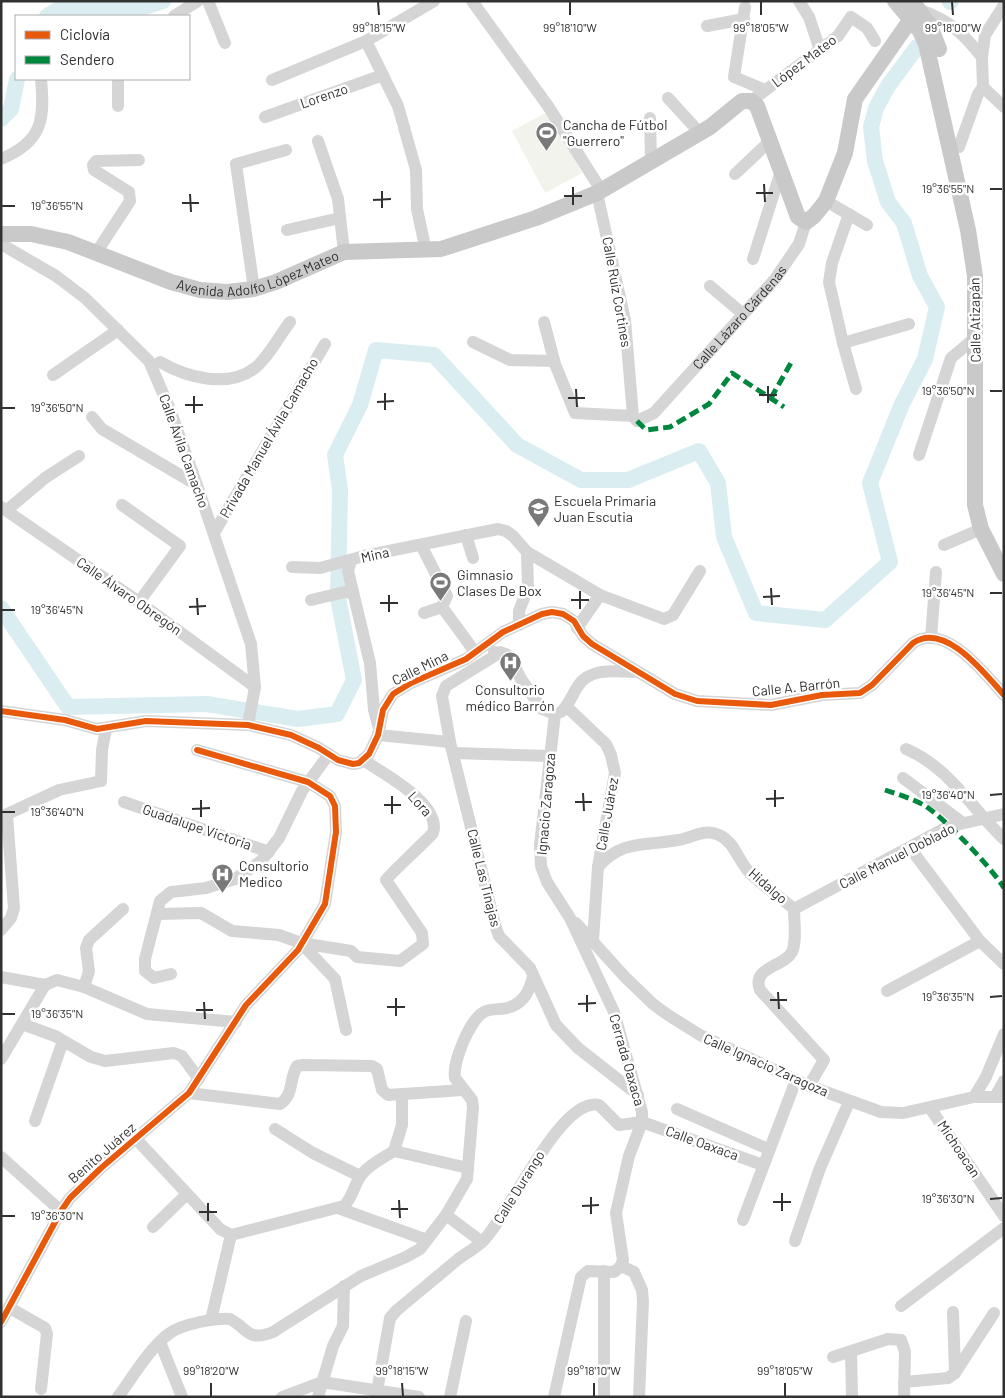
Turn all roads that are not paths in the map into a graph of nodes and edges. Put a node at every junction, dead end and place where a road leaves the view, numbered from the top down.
1 (198, 1) edge
2 (208, 1) edge
3 (434, 1) edge
4 (472, 1) edge
5 (799, 1) edge
6 (895, 1) edge
7 (1004, 5) edge
8 (914, 10) edge
9 (176, 15) edge
10 (707, 26) dead end
11 (366, 41) junction
12 (875, 41) dead end
13 (225, 43) dead end
14 (820, 50) junction
15 (982, 57) junction
16 (383, 76) junction
17 (41, 80) edge
18 (118, 80) edge
19 (272, 80) dead end
20 (983, 87) junction
21 (765, 90) junction
22 (668, 98) dead end
23 (751, 101) junction
24 (118, 106) dead end
25 (1004, 107) edge
26 (265, 117) dead end
27 (650, 118) dead end
28 (700, 133) junction
29 (318, 140) dead end
30 (770, 141) junction
31 (286, 150) dead end
32 (954, 150) junction
33 (1, 159) edge
34 (139, 160) dead end
35 (651, 161) junction
36 (781, 171) junction
37 (734, 174) dead end
38 (599, 191) junction
39 (826, 201) junction
40 (850, 214) junction
41 (340, 218) junction
42 (806, 222) junction
43 (867, 225) dead end
44 (288, 230) dead end
45 (1, 234) edge
46 (1, 244) edge
47 (426, 251) junction
48 (344, 252) junction
49 (96, 253) junction
50 (753, 260) dead end
51 (710, 286) dead end
52 (254, 289) junction
53 (743, 314) junction
54 (290, 322) dead end
55 (544, 322) dead end
56 (909, 324) dead end
57 (118, 330) junction
58 (976, 337) junction
59 (473, 342) dead end
60 (843, 343) junction
61 (325, 344) dead end
62 (154, 361) junction
63 (554, 362) junction
64 (53, 375) dead end
65 (856, 389) dead end
66 (92, 416) dead end
67 (635, 418) junction
68 (919, 455) dead end
69 (79, 456) dead end
70 (197, 485) junction
71 (122, 505) dead end
72 (4, 509) edge
73 (981, 529) junction
74 (214, 533) junction
75 (466, 536) junction
76 (421, 545) junction
77 (944, 546) dead end
78 (528, 552) junction
79 (1004, 552) edge
80 (473, 558) dead end
81 (343, 563) junction
82 (292, 567) dead end
83 (700, 571) dead end
84 (936, 572) dead end
85 (1004, 574) edge
86 (344, 593) junction
87 (600, 595) junction
88 (311, 600) dead end
89 (139, 602) junction
90 (442, 607) junction
91 (424, 612) dead end
92 (519, 624) junction
93 (577, 628) junction
94 (931, 638) junction
95 (475, 652) junction
96 (501, 652) junction
97 (636, 672) junction
98 (255, 687) junction
99 (1004, 695) edge
100 (567, 707) junction
101 (1, 712) edge
102 (555, 714) junction
103 (248, 725) junction
104 (106, 729) junction
105 (378, 731) junction
106 (452, 747) junction
107 (906, 749) dead end
108 (197, 750) dead end
109 (329, 754) junction
110 (551, 756) junction
111 (363, 760) junction
112 (903, 778) dead end
113 (308, 782) junction
114 (124, 802) dead end
115 (1004, 814) edge
116 (4, 816) edge
117 (983, 819) junction
118 (963, 823) junction
119 (1004, 839) edge
120 (910, 848) junction
121 (269, 852) junction
122 (598, 867) junction
123 (123, 909) dead end
124 (794, 909) junction
125 (158, 914) junction
126 (570, 918) junction
127 (1, 930) edge
128 (593, 940) junction
129 (980, 940) junction
130 (301, 943) junction
131 (1004, 964) edge
132 (171, 974) dead end
133 (533, 976) junction
134 (1, 977) edge
135 (85, 981) junction
136 (45, 985) junction
137 (887, 991) dead end
138 (236, 1022) junction
139 (22, 1024) junction
140 (346, 1030) dead end
141 (1004, 1034) edge
142 (63, 1041) junction
143 (1, 1059) edge
144 (199, 1079) junction
145 (796, 1080) junction
146 (1004, 1081) edge
147 (809, 1086) junction
148 (463, 1090) junction
149 (189, 1093) junction
150 (402, 1094) junction
151 (638, 1094) junction
152 (974, 1097) junction
153 (1000, 1097) edge
154 (849, 1102) junction
155 (930, 1108) junction
156 (677, 1109) dead end
157 (35, 1122) dead end
158 (642, 1122) junction
159 (276, 1129) dead end
160 (136, 1140) junction
161 (768, 1148) junction
162 (394, 1151) junction
163 (1, 1157) edge
164 (763, 1165) junction
165 (468, 1168) junction
166 (360, 1176) junction
167 (187, 1194) junction
168 (338, 1208) junction
169 (61, 1211) junction
170 (446, 1215) junction
171 (1004, 1216) edge
172 (743, 1220) dead end
173 (153, 1227) dead end
174 (1004, 1228) edge
175 (231, 1235) junction
176 (427, 1240) junction
177 (795, 1241) dead end
178 (482, 1242) junction
179 (621, 1266) junction
180 (604, 1271) junction
181 (344, 1286) junction
182 (901, 1306) dead end
183 (10, 1308) junction
184 (953, 1312) dead end
185 (994, 1313) dead end
186 (211, 1320) junction
187 (466, 1321) dead end
188 (1, 1322) edge
189 (160, 1342) junction
190 (851, 1352) junction
191 (833, 1357) dead end
192 (955, 1373) junction
193 (322, 1382) junction
194 (904, 1382) junction
195 (41, 1389) dead end
196 (376, 1394) edge
197 (396, 1396) edge
198 (852, 1396) edge
199 (118, 1397) edge
200 (182, 1397) edge
201 (282, 1397) edge
202 (318, 1397) edge
203 (419, 1397) edge
204 (450, 1397) edge
205 (554, 1397) edge
206 (604, 1397) edge
207 (638, 1397) edge
208 (904, 1397) edge

1 - 9 street
2 - 13 street
3 - 11 street
4 - 38 street, Calle Ruíz Cortines
5 - 14 street
6 - 8 main road
7 - 15 street
8 - 15 street
8 - 32 main road
8 - 39 main road, Calle Lázaro Cárdenas
10 - 21 street
11 - 16 street
11 - 19 street
12 - 14 street, López Mateo
14 - 21 street, López Mateo
15 - 20 street
16 - 26 street, Lorenzo
16 - 47 street
17 - 33 street
18 - 24 street
20 - 25 street
20 - 32 street
21 - 23 street, López Mateo
22 - 28 street
23 - 28 main road, Avenida Adolfo López Mateo
23 - 30 main road
27 - 35 street
28 - 35 main road, Avenida Adolfo López Mateo
29 - 41 street
30 - 36 main road
30 - 37 street
31 - 52 street
32 - 58 main road, Calle Atizapán
32 - 79 main road, Calle Atizapán
34 - 49 street
35 - 38 main road, Avenida Adolfo López Mateo
36 - 42 main road
36 - 50 street
38 - 47 main road, Avenida Adolfo López Mateo
38 - 67 street, Calle Ruíz Cortines
39 - 40 street
39 - 42 main road, Calle Lázaro Cárdenas
40 - 43 street
40 - 60 street
41 - 44 street
41 - 48 street
42 - 53 street, Calle Lázaro Cárdenas
45 - 49 main road, Avenida Adolfo López Mateo
46 - 57 street, Calle Ávila Camacho
47 - 48 main road, Avenida Adolfo López Mateo
48 - 52 main road, Avenida Adolfo López Mateo
49 - 52 main road, Avenida Adolfo López Mateo
51 - 53 street
53 - 67 street, Calle Lázaro Cárdenas
54 - 62 street
55 - 63 street
56 - 60 street
57 - 62 street, Calle Ávila Camacho
57 - 64 street
58 - 68 street
58 - 73 main road, Calle Atizapán
59 - 63 street
60 - 65 street
61 - 74 street, Privada Manuel Ávila Camacho
62 - 70 street, Calle Ávila Camacho
63 - 67 street
66 - 70 street
69 - 72 street
70 - 74 street, Calle Ávila Camacho
71 - 89 street
72 - 89 street, Calle Álvaro Obregón
73 - 77 street
73 - 85 main road, Calle Atizapán
74 - 98 street, Calle Ávila Camacho
75 - 76 street, Mina
75 - 78 street, Mina
75 - 80 street
76 - 81 street, Mina
76 - 90 street
78 - 87 street
78 - 92 street
81 - 82 street
81 - 86 street, Mina
83 - 87 street
84 - 94 street
86 - 88 street
86 - 105 street, Mina
87 - 93 street
89 - 98 street, Calle Álvaro Obregón
90 - 91 street
90 - 95 street
92 - 93 street, Calle A. Barrón
92 - 95 street
93 - 97 street, Calle A. Barrón
94 - 97 street, Calle A. Barrón
94 - 99 street
95 - 96 street
95 - 105 street, Calle Mina
96 - 102 street
96 - 106 street, Calle Las Tinajas
97 - 100 street
98 - 103 street, Calle Ávila Camacho
100 - 102 street
100 - 122 street, Calle Juárez
101 - 104 street
102 - 110 street, Ignacio Zaragoza
103 - 104 street
103 - 109 street
104 - 116 street
105 - 106 street
105 - 111 street, Calle Mina
106 - 110 street
106 - 133 street, Calle Las Tinajas
107 - 117 street
108 - 113 street, Benito Juárez
109 - 111 street
109 - 113 street
110 - 126 street, Ignacio Zaragoza
111 - 130 street, Lora
112 - 118 street
113 - 121 street
113 - 130 street, Benito Juárez
114 - 121 street, Guadalupe Victoria
115 - 117 street, Calle Manuel Doblado
116 - 127 street
117 - 118 street, Calle Manuel Doblado
117 - 119 street
118 - 120 street, Calle Manuel Doblado
120 - 124 street, Calle Manuel Doblado
120 - 129 street
121 - 125 street
122 - 124 street, Hidalgo
122 - 128 street, Calle Juárez
123 - 135 street
124 - 147 street
125 - 130 street
125 - 132 street
126 - 128 street, Calle Ignacio Zaragoza
126 - 151 street, Cerrada Oaxaca
128 - 145 street, Calle Ignacio Zaragoza
129 - 131 street
129 - 137 street
130 - 138 street, Benito Juárez
130 - 140 street
133 - 148 street
133 - 151 street, Calle Las Tinajas
134 - 136 street
135 - 136 street
135 - 138 street
136 - 139 street
138 - 144 street, Benito Juárez
139 - 142 street
139 - 143 street
141 - 152 street
142 - 144 street
142 - 157 street
144 - 149 street, Benito Juárez
145 - 147 street, Calle Ignacio Zaragoza
145 - 161 street
146 - 153 street
147 - 154 street, Calle Ignacio Zaragoza
148 - 150 street
148 - 165 street
149 - 150 street
149 - 160 street, Benito Juárez
150 - 162 street
151 - 158 street, Cerrada Oaxaca
152 - 153 street, Calle Ignacio Zaragoza
152 - 155 street, Calle Ignacio Zaragoza
154 - 155 street, Calle Ignacio Zaragoza
154 - 177 street
155 - 171 street, Michoacan
156 - 161 street
158 - 164 street, Calle Oaxaca
158 - 178 street, Calle Durango
158 - 179 street, Cerrada Oaxaca
159 - 166 street
160 - 167 street
160 - 169 street, Benito Juárez
161 - 164 street
162 - 165 street
162 - 166 street
163 - 169 street
164 - 172 street
165 - 170 street
166 - 168 street
167 - 173 street
167 - 175 street
168 - 175 street
168 - 176 street
169 - 183 street, Benito Juárez
170 - 176 street
170 - 178 street
174 - 182 street
175 - 186 street
176 - 181 street
178 - 196 street, Calle Durango
179 - 180 street
179 - 207 street
180 - 205 street
180 - 206 street
181 - 186 street
181 - 193 street
183 - 188 street, Benito Juárez
183 - 195 street
184 - 192 street
185 - 192 street
186 - 189 street
187 - 204 street
189 - 199 street
189 - 200 street
190 - 191 street
190 - 194 street
190 - 198 street
192 - 194 street
193 - 196 street
193 - 201 street
193 - 202 street
194 - 208 street
196 - 197 street
197 - 203 street

